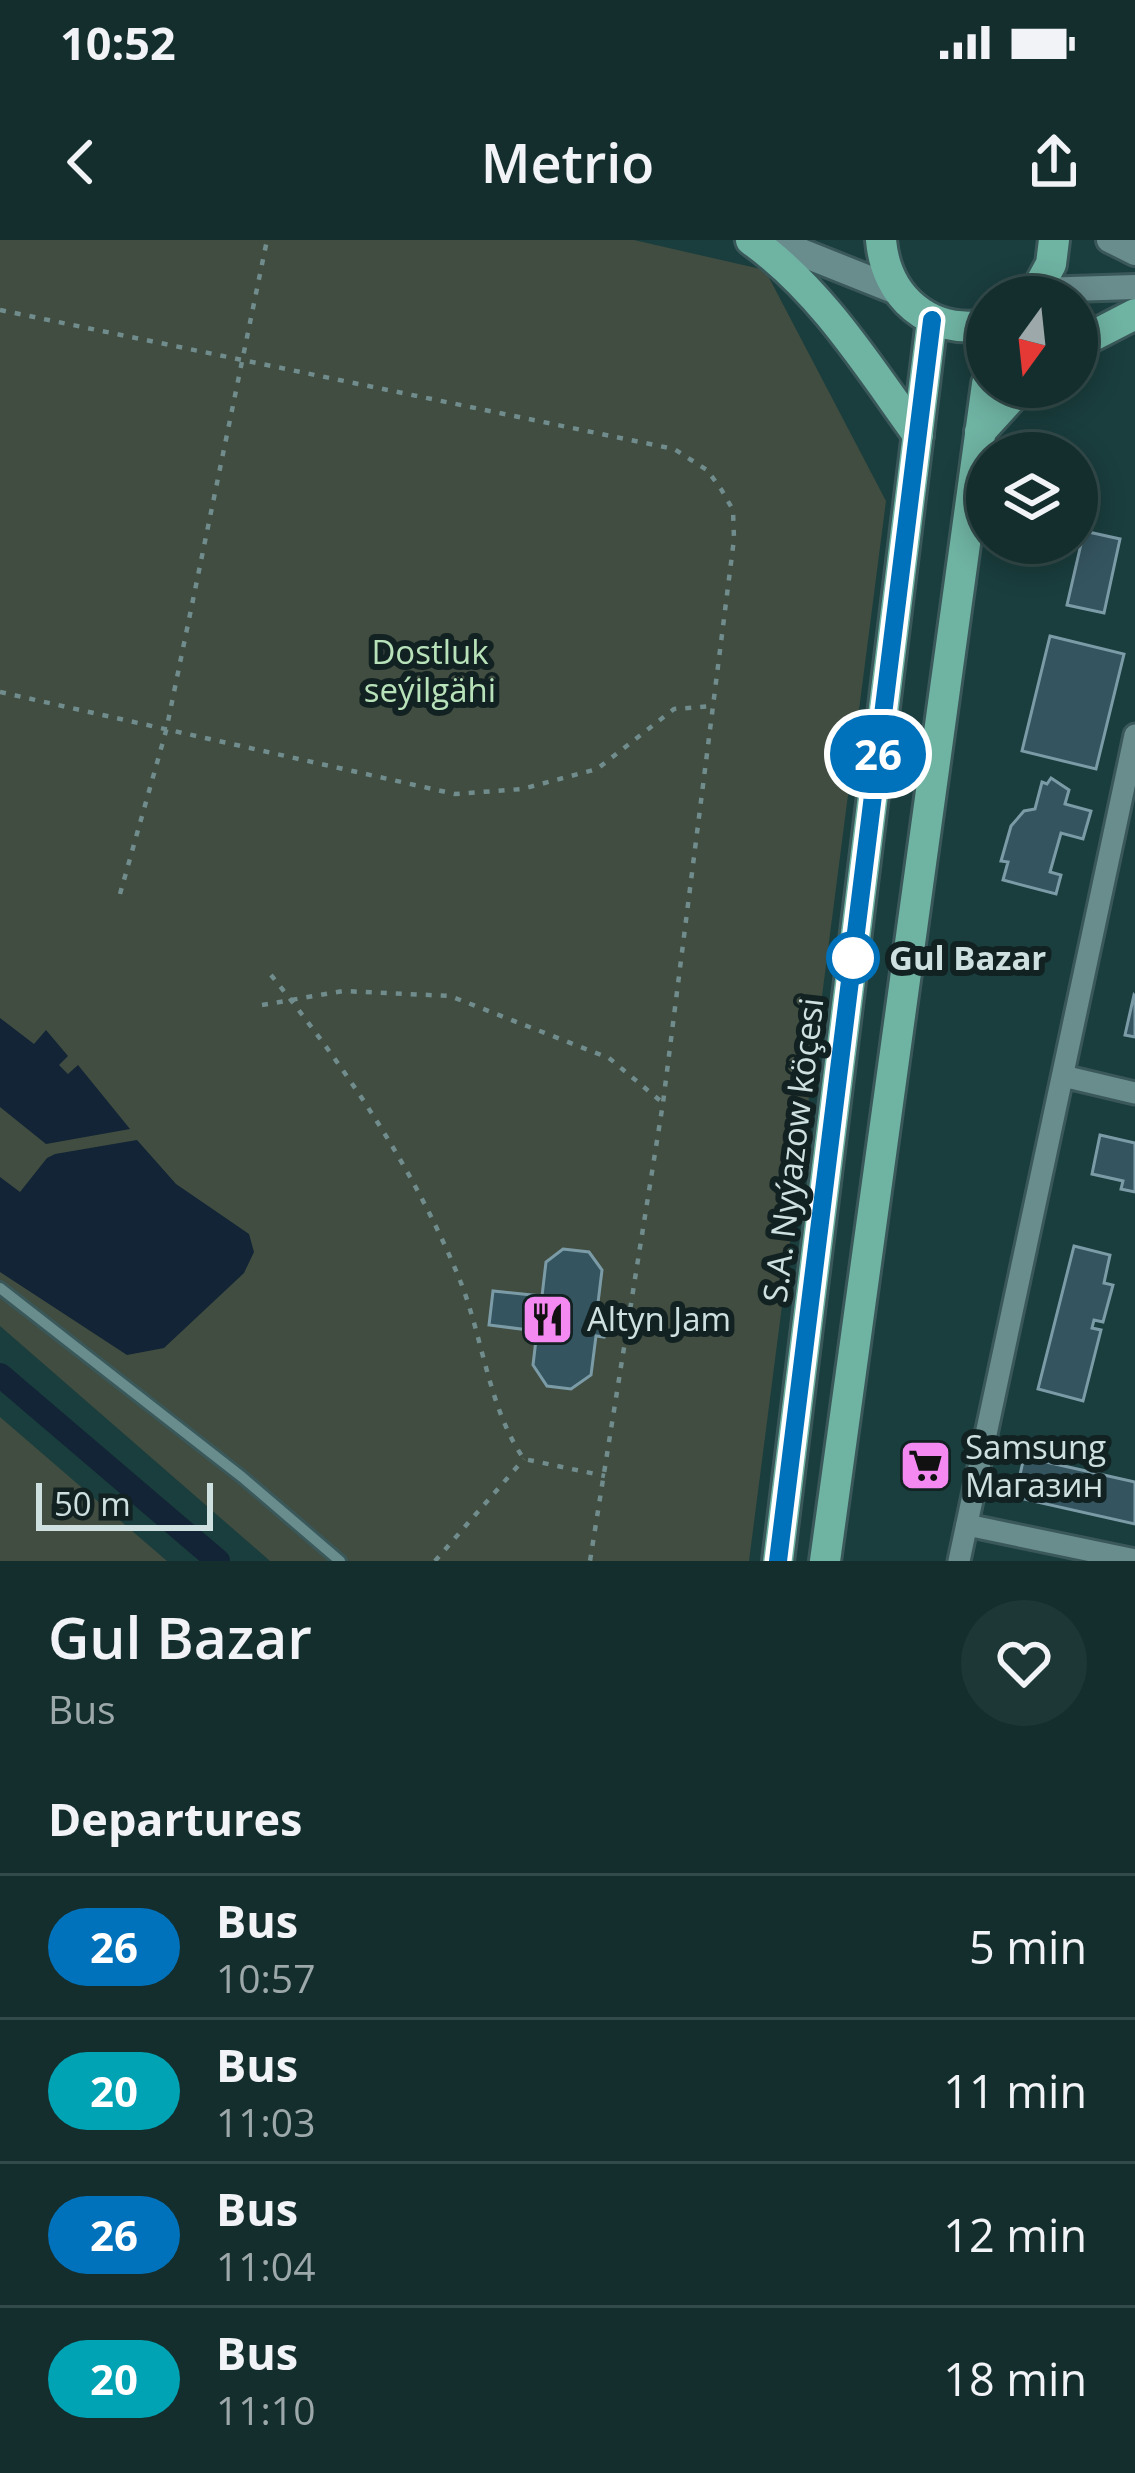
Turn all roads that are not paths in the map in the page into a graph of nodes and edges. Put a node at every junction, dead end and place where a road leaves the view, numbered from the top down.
1 (751, 240) edge
2 (770, 240) edge
3 (881, 240) edge
4 (1054, 240) edge
5 (1109, 240) edge
6 (1135, 253) edge
7 (1045, 276) edge
8 (1135, 287) edge
9 (1098, 289) edge
10 (895, 290) junction
11 (1135, 314) edge
12 (932, 320) junction
13 (966, 327) edge
14 (1098, 333) edge
15 (984, 408) edge
16 (1002, 408) edge
17 (980, 432) joint
18 (918, 435) junction
19 (966, 534) edge
20 (1135, 735) edge
21 (1063, 1076) junction
22 (1135, 1093) edge
23 (0, 1288) edge
24 (967, 1526) junction
25 (1135, 1560) edge
26 (340, 1561) edge
27 (778, 1561) edge
28 (825, 1561) edge
29 (959, 1561) edge

1 - 18 main road
2 - 10 main road
3 - 10 main road
4 - 7 main road
5 - 6 street
8 - 9 street
10 - 12 main road
11 - 14 main road
12 - 13 main road
12 - 18 main road, S.A. Nyýazow köçesi
15 - 17 main road
16 - 17 main road
18 - 27 main road, S.A. Nyýazow köçesi
19 - 28 main road
20 - 21 street
21 - 22 street
21 - 24 street
23 - 26 lane
24 - 25 street
24 - 29 street

